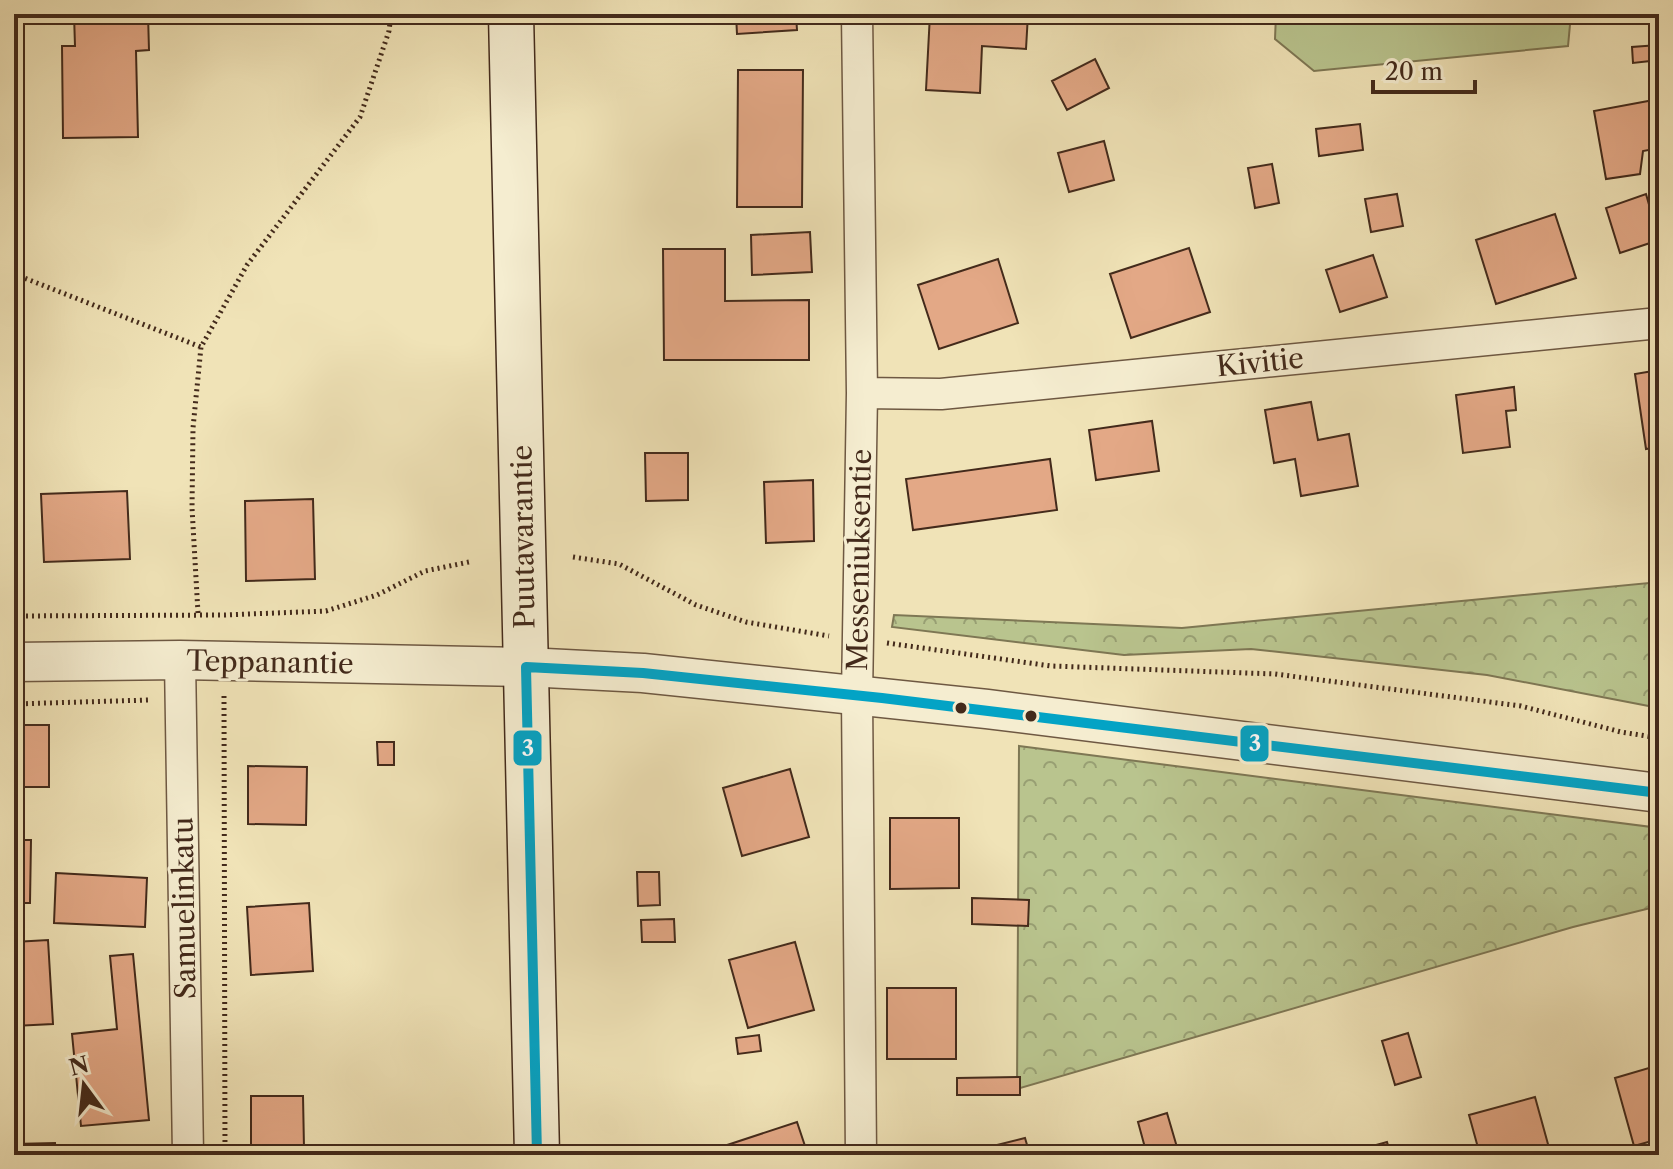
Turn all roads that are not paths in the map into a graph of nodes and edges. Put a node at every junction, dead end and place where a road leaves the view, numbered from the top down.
1 (511, 14) edge
2 (857, 14) edge
3 (1659, 323) edge
4 (862, 393) junction
5 (180, 660) junction
6 (14, 662) edge
7 (526, 667) junction
8 (857, 696) junction
9 (1659, 793) edge
10 (188, 1155) edge
11 (537, 1155) edge
12 (861, 1155) edge

1 - 7 main road, Puutavarantie
2 - 4 street, Messeniuksentie
3 - 4 street, Kivitie
4 - 8 street, Messeniuksentie
5 - 6 street, Teppanantie
5 - 7 street, Teppanantie
5 - 10 street, Samuelinkatu
7 - 8 street, Teppanantie
7 - 11 main road, Puutavarantie
8 - 9 street, Teppanantie
8 - 12 street, Messeniuksentie

